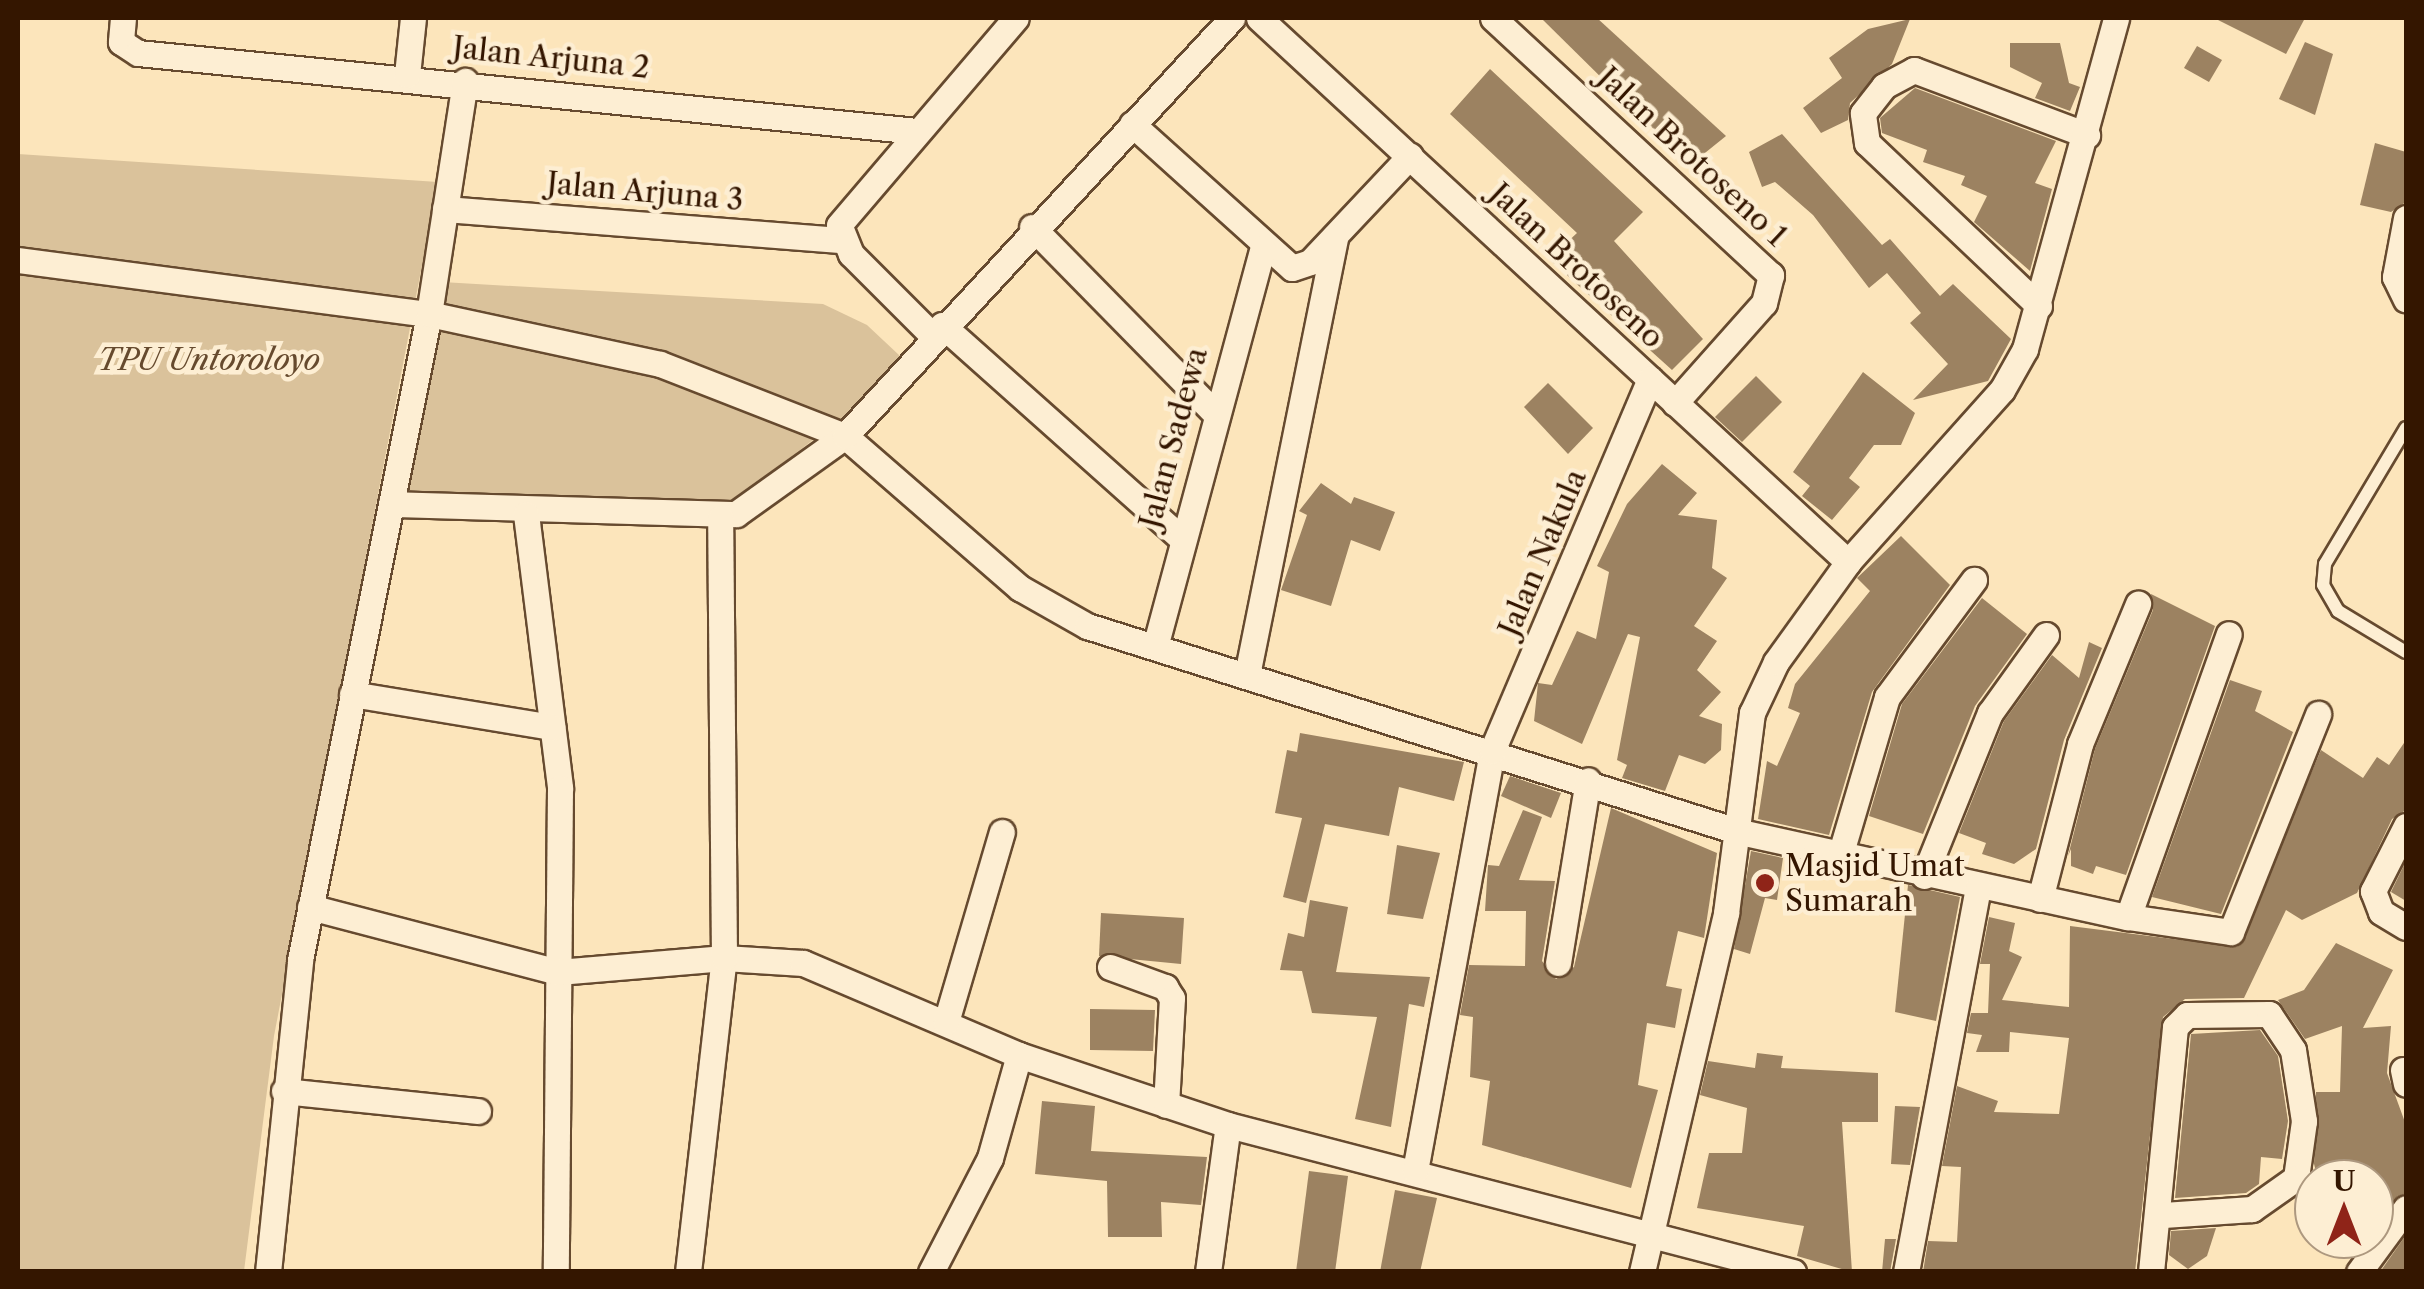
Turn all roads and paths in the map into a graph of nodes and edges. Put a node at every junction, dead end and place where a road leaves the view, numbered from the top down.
1 (413, 18) edge
2 (1016, 18) edge
3 (1232, 18) edge
4 (1259, 18) edge
5 (1494, 18) edge
6 (2116, 18) edge
7 (122, 30) edge
8 (407, 74) junction
9 (465, 81) junction
10 (1132, 124) junction
11 (918, 131) junction
12 (2087, 135) junction
13 (1410, 156) junction
14 (445, 208) junction
15 (2406, 218) edge
16 (1032, 227) junction
17 (1335, 238) junction
18 (840, 240) junction
19 (1263, 248) junction
20 (18, 260) edge
21 (2406, 300) edge
22 (2038, 306) junction
23 (428, 314) junction
24 (938, 330) junction
25 (1650, 379) junction
26 (1675, 403) junction
27 (1214, 411) junction
28 (2406, 428) edge
29 (845, 436) junction
30 (391, 504) junction
31 (526, 514) junction
32 (720, 518) junction
33 (1180, 538) junction
34 (1848, 562) junction
35 (1974, 580) dead end
36 (2138, 604) dead end
37 (2230, 634) dead end
38 (2046, 635) dead end
39 (1154, 647) junction
40 (2406, 652) edge
41 (1247, 675) junction
42 (352, 694) junction
43 (2318, 714) dead end
44 (552, 727) junction
45 (1492, 750) junction
46 (1588, 780) junction
47 (2406, 826) edge
48 (1002, 832) dead end
49 (1740, 832) junction
50 (1839, 859) junction
51 (1924, 876) junction
52 (1978, 886) junction
53 (2040, 900) junction
54 (310, 907) junction
55 (2128, 917) junction
56 (2406, 927) edge
57 (724, 958) junction
58 (1558, 962) dead end
59 (1110, 967) dead end
60 (558, 972) junction
61 (946, 1022) junction
62 (1019, 1055) junction
63 (284, 1091) junction
64 (1166, 1104) junction
65 (478, 1111) dead end
66 (1228, 1125) junction
67 (1416, 1172) junction
68 (2406, 1208) edge
69 (2163, 1215) junction
70 (1652, 1232) junction
71 (268, 1272) edge
72 (556, 1272) edge
73 (688, 1272) edge
74 (931, 1272) edge
75 (1208, 1272) edge
76 (1642, 1272) edge
77 (1794, 1272) edge
78 (1906, 1272) edge
79 (2151, 1272) edge
80 (2360, 1272) edge

1 - 8 street
2 - 11 street
3 - 10 street
4 - 13 street, Jalan Brotoseno
5 - 26 street, Jalan Brotoseno 1
6 - 12 street
7 - 8 street, Jalan Arjuna 2
8 - 9 street, Jalan Arjuna 2
9 - 11 street, Jalan Arjuna 2
9 - 14 street
10 - 16 street
10 - 19 street
11 - 18 street
12 - 22 street
12 - 22 street
13 - 17 street
13 - 25 street, Jalan Brotoseno
14 - 18 street, Jalan Arjuna 3
14 - 23 street
15 - 21 street
16 - 24 street
16 - 27 street
17 - 19 street
17 - 41 street
18 - 24 street
19 - 27 street, Jalan Sadewa
20 - 23 street
22 - 34 street
23 - 29 street
23 - 30 street
24 - 29 street
24 - 33 street
25 - 26 street, Jalan Brotoseno
25 - 45 street, Jalan Nakula
26 - 34 street, Jalan Brotoseno
27 - 33 street, Jalan Sadewa
28 - 40 lane
29 - 32 street
29 - 39 street
30 - 31 street
30 - 42 street
31 - 32 street
31 - 44 street
32 - 57 street
33 - 39 street, Jalan Sadewa
34 - 49 street
35 - 50 street
36 - 53 street
37 - 55 street
38 - 51 street
39 - 41 street
41 - 45 street
42 - 44 street
42 - 54 street
43 - 55 street
44 - 60 street
45 - 46 street
45 - 67 street, Jalan Nakula
46 - 49 street
46 - 58 street
47 - 56 street
48 - 61 street
49 - 50 street
49 - 70 street
50 - 51 street
51 - 52 street
52 - 53 street
52 - 78 street
53 - 55 street
54 - 60 street
54 - 63 street
57 - 60 street
57 - 61 street
57 - 73 street
59 - 64 street
60 - 72 street
61 - 62 street
62 - 64 street
62 - 74 street
63 - 65 street
63 - 71 street
64 - 66 street
66 - 67 street
66 - 75 street
67 - 70 street
68 - 80 street
69 - 69 street
69 - 79 street
70 - 76 street
70 - 77 street

